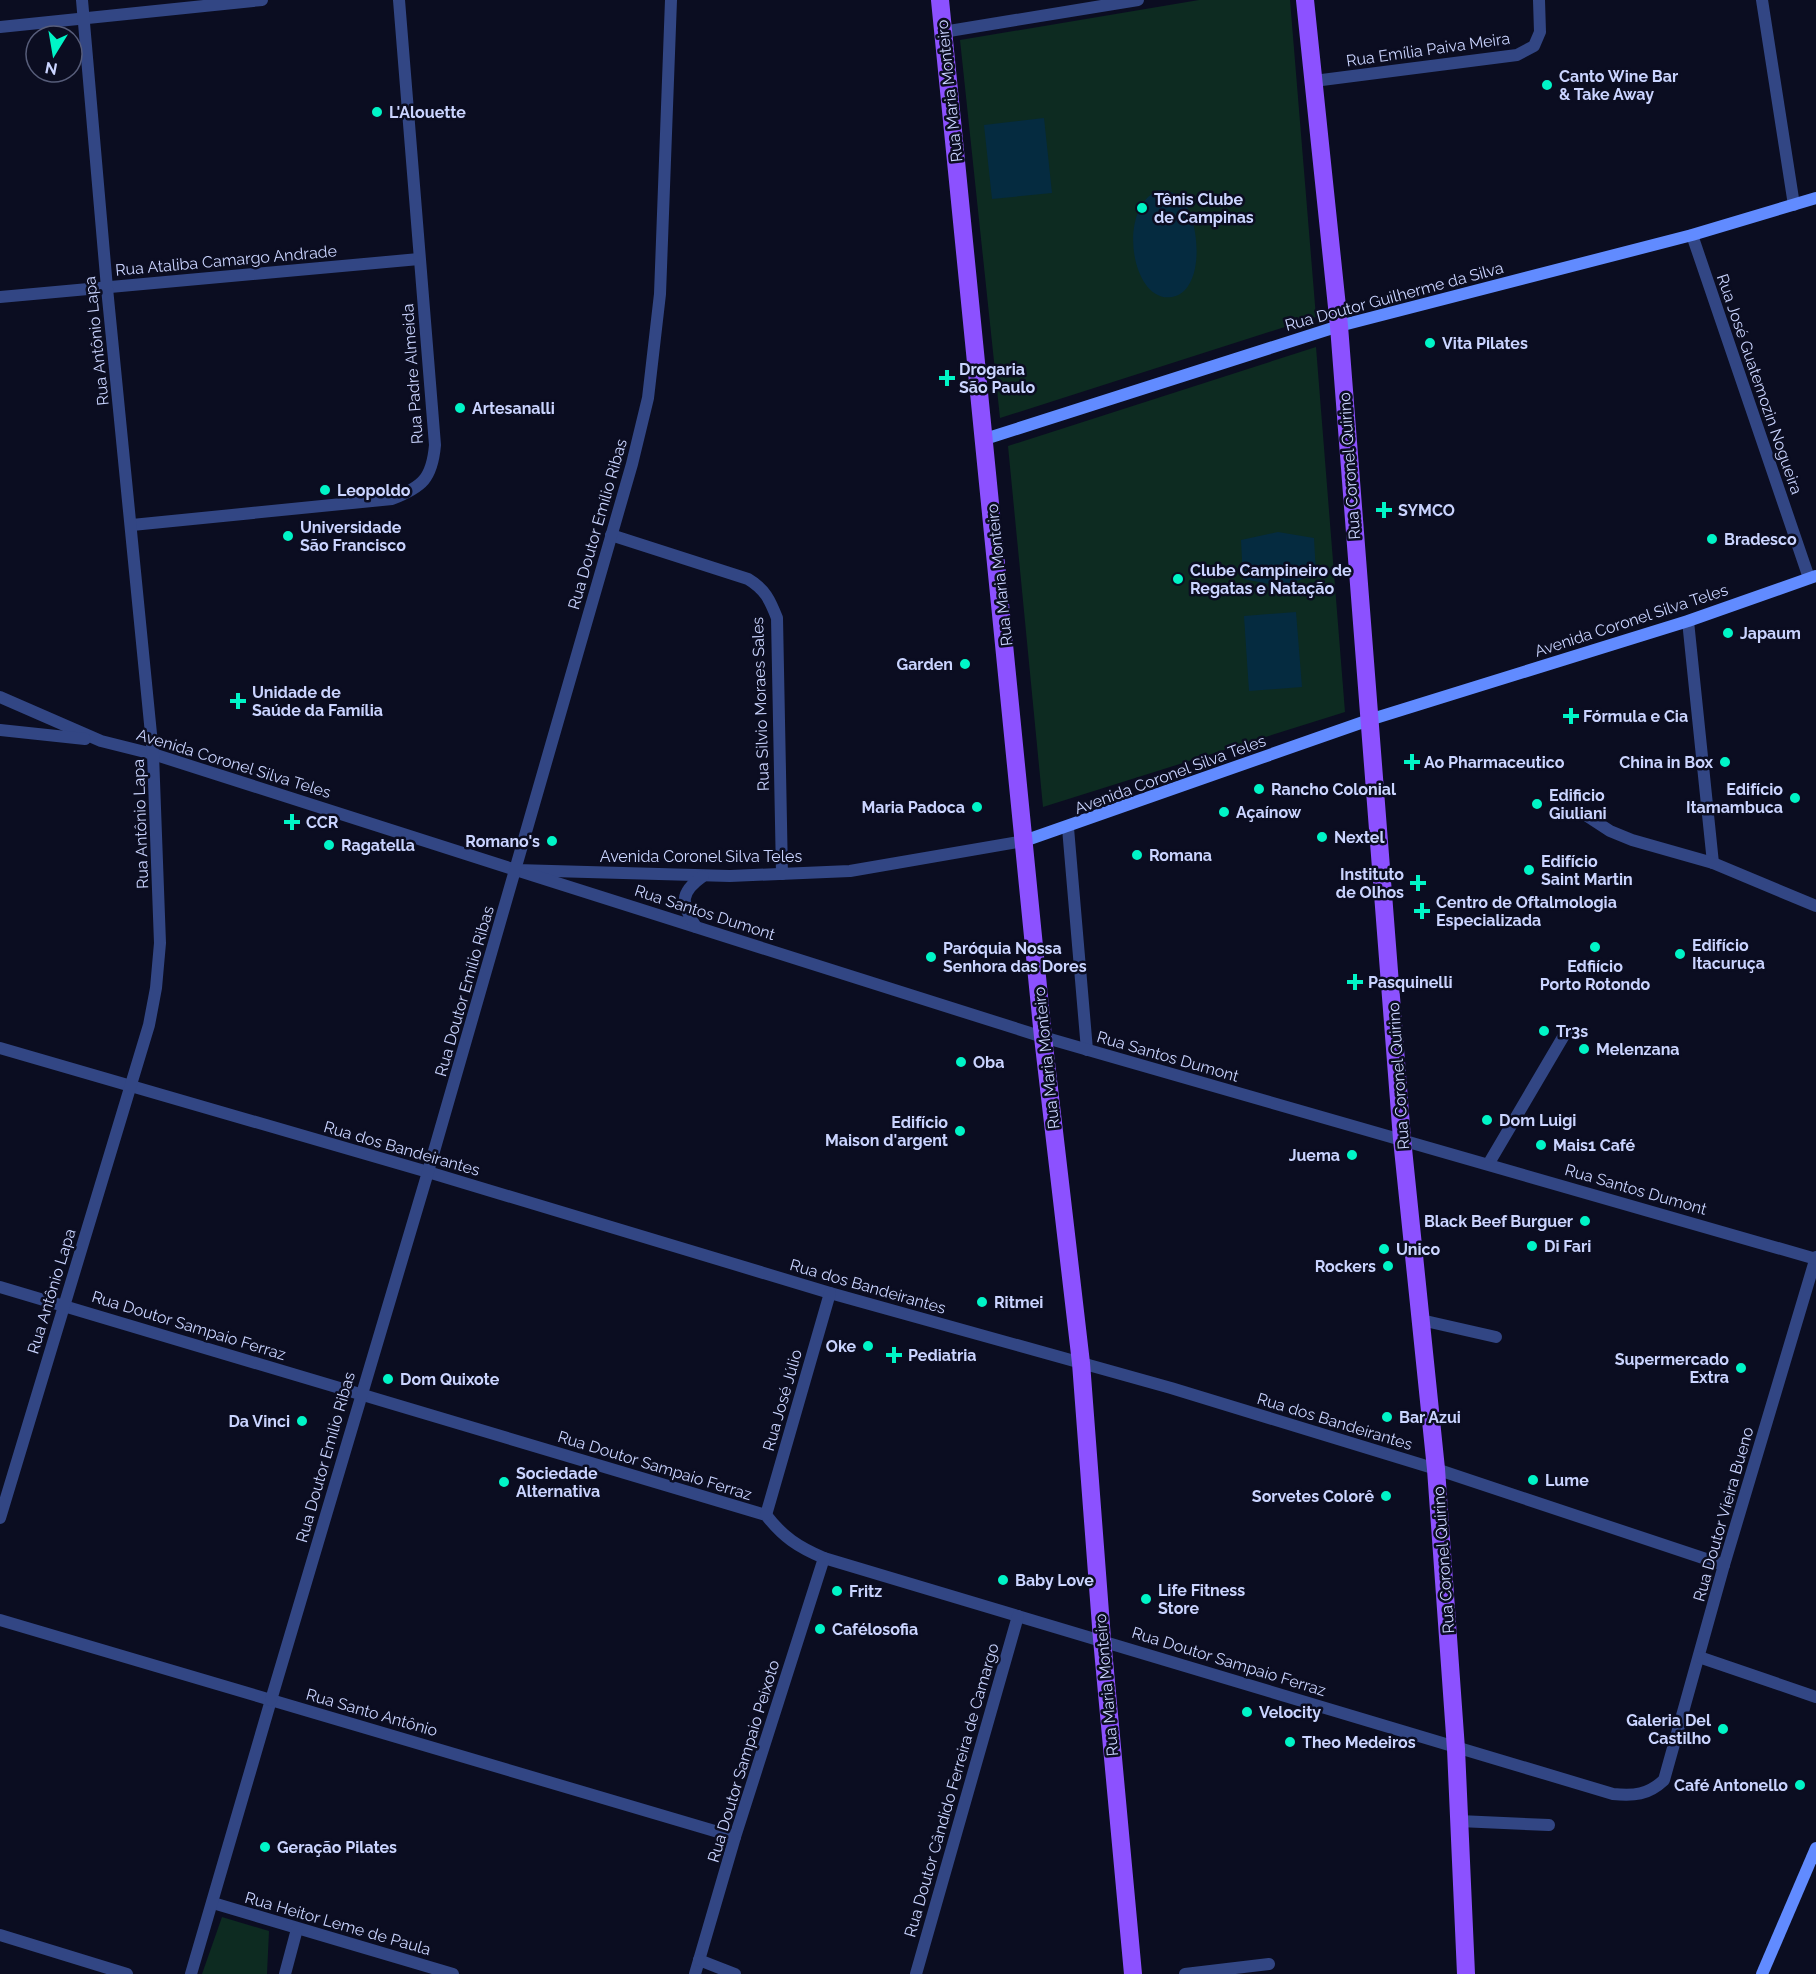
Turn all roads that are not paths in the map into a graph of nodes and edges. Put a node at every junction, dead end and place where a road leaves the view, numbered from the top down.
1 (82, 0) edge
2 (262, 0) edge
3 (399, 0) edge
4 (671, 0) edge
5 (940, 0) edge
6 (1138, 0) edge
7 (1305, 0) edge
8 (1539, 0) edge
9 (1762, 0) edge
10 (212, 2) edge
11 (83, 18) junction
12 (0, 27) edge
13 (943, 32) junction
14 (1314, 81) junction
15 (1816, 198) edge
16 (1794, 205) junction
17 (1692, 235) junction
18 (419, 259) junction
19 (107, 288) junction
20 (0, 297) edge
21 (1339, 326) junction
22 (986, 439) junction
23 (132, 525) junction
24 (611, 535) junction
25 (1813, 577) edge
26 (1688, 621) junction
27 (0, 697) edge
28 (1369, 720) junction
29 (0, 730) edge
30 (102, 741) junction
31 (153, 754) junction
32 (1581, 812) dead end
33 (1068, 828) junction
34 (1024, 842) junction
35 (1713, 863) junction
36 (516, 870) junction
37 (782, 874) junction
38 (703, 876) junction
39 (1816, 906) edge
40 (696, 927) junction
41 (1566, 1032) dead end
42 (1043, 1037) junction
43 (0, 1048) edge
44 (1087, 1050) junction
45 (129, 1087) junction
46 (1402, 1139) junction
47 (1490, 1163) junction
48 (428, 1172) junction
49 (1816, 1258) edge
50 (0, 1287) edge
51 (830, 1293) junction
52 (64, 1305) junction
53 (1421, 1320) junction
54 (1496, 1337) dead end
55 (1081, 1363) junction
56 (361, 1394) junction
57 (1436, 1469) junction
58 (766, 1515) junction
59 (0, 1518) edge
60 (824, 1558) junction
61 (1724, 1565) junction
62 (1018, 1616) junction
63 (0, 1620) edge
64 (1102, 1639) junction
65 (1699, 1657) junction
66 (1816, 1697) edge
67 (271, 1700) junction
68 (1456, 1749) junction
69 (1664, 1780) joint
70 (1459, 1821) junction
71 (1549, 1825) dead end
72 (735, 1837) junction
73 (1816, 1848) edge
74 (213, 1903) junction
75 (297, 1929) junction
76 (0, 1935) edge
77 (699, 1960) junction
78 (1269, 1964) dead end
79 (98, 1970) edge
80 (127, 1974) edge
81 (191, 1974) edge
82 (285, 1974) edge
83 (453, 1974) edge
84 (694, 1974) edge
85 (735, 1974) edge
86 (916, 1974) edge
87 (1133, 1974) edge
88 (1185, 1974) edge
89 (1466, 1974) edge
90 (1762, 1974) edge

1 - 11 street, Rua Antônio Lapa
2 - 10 street
3 - 18 street, Rua Padre Almeida
4 - 24 street, Rua Doutor Emílio Ribas
5 - 13 main road, Rua Maria Monteiro
6 - 13 street
7 - 14 main road, Rua Coronel Quirino
8 - 14 street, Rua Emília Paiva Meira
9 - 16 street
10 - 11 street
11 - 12 street
11 - 19 street, Rua Antônio Lapa
13 - 22 main road, Rua Maria Monteiro
14 - 21 main road, Rua Coronel Quirino
15 - 16 main road, Rua Doutor Guilherme da Silva
16 - 17 main road, Rua Doutor Guilherme da Silva
17 - 21 main road, Rua Doutor Guilherme da Silva
17 - 25 street, Rua José Guatemozin Nogueira
18 - 19 street, Rua Ataliba Camargo Andrade
18 - 23 street, Rua Padre Almeida
19 - 20 street, Rua Ataliba Camargo Andrade
19 - 23 street, Rua Antônio Lapa
21 - 22 main road, Rua Doutor Guilherme da Silva
21 - 28 main road, Rua Coronel Quirino
22 - 34 main road, Rua Maria Monteiro
23 - 31 street, Rua Antônio Lapa
24 - 36 street, Rua Doutor Emílio Ribas
24 - 37 street, Rua Silvio Moraes Sales
25 - 26 main road, Avenida Coronel Silva Teles
26 - 28 main road, Avenida Coronel Silva Teles
26 - 35 street
27 - 30 street, Avenida Coronel Silva Teles
28 - 33 main road, Avenida Coronel Silva Teles
28 - 46 main road, Rua Coronel Quirino
29 - 30 street
30 - 31 street, Avenida Coronel Silva Teles
31 - 36 street, Avenida Coronel Silva Teles
31 - 45 street, Rua Antônio Lapa
32 - 35 street
33 - 34 main road, Avenida Coronel Silva Teles
33 - 44 street
34 - 37 street, Avenida Coronel Silva Teles
34 - 42 main road, Rua Maria Monteiro
35 - 39 street
36 - 38 street, Avenida Coronel Silva Teles
36 - 40 street, Rua Santos Dumont
36 - 48 street, Rua Doutor Emílio Ribas
37 - 38 street, Avenida Coronel Silva Teles
38 - 40 street
40 - 42 street, Rua Santos Dumont
41 - 47 street
42 - 44 street, Rua Santos Dumont
42 - 55 main road, Rua Maria Monteiro
43 - 45 street, Rua dos Bandeirantes
44 - 46 street, Rua Santos Dumont
45 - 48 street, Rua dos Bandeirantes
45 - 52 street, Rua Antônio Lapa
46 - 47 street, Rua Santos Dumont
46 - 53 main road, Rua Coronel Quirino
47 - 49 street, Rua Santos Dumont
48 - 51 street, Rua dos Bandeirantes
48 - 56 street, Rua Doutor Emílio Ribas
49 - 61 street, Rua Doutor Vieira Bueno
50 - 52 street, Rua Doutor Sampaio Ferraz
51 - 55 street, Rua dos Bandeirantes
51 - 58 street, Rua José Júlio
52 - 56 street, Rua Doutor Sampaio Ferraz
52 - 59 street, Rua Antônio Lapa
53 - 54 street
53 - 57 main road, Rua Coronel Quirino
55 - 57 street, Rua dos Bandeirantes
55 - 64 main road, Rua Maria Monteiro
56 - 58 street, Rua Doutor Sampaio Ferraz
56 - 67 street, Rua Doutor Emílio Ribas
57 - 61 street, Rua dos Bandeirantes
57 - 68 main road, Rua Coronel Quirino
58 - 60 street, Rua Doutor Sampaio Ferraz
60 - 62 street, Rua Doutor Sampaio Ferraz
60 - 72 street, Rua Doutor Sampaio Peixoto
61 - 65 street, Rua Doutor Vieira Bueno
62 - 64 street, Rua Doutor Sampaio Ferraz
62 - 86 street, Rua Doutor Cândido Ferreira de Camargo
63 - 67 street, Rua Santo Antônio
64 - 68 street, Rua Doutor Sampaio Ferraz
64 - 87 main road, Rua Maria Monteiro
65 - 66 street
65 - 69 street, Rua Doutor Vieira Bueno
67 - 72 street, Rua Santo Antônio
67 - 74 street, Rua Doutor Emílio Ribas
68 - 69 street, Rua Doutor Sampaio Ferraz
68 - 70 main road, Rua Coronel Quirino
70 - 71 street
70 - 89 main road, Rua Coronel Quirino
72 - 77 street, Rua Doutor Sampaio Peixoto
73 - 90 main road
74 - 75 street, Rua Heitor Leme de Paula
74 - 81 street, Rua Doutor Emílio Ribas
75 - 82 street
75 - 83 street, Rua Heitor Leme de Paula
76 - 79 street
77 - 84 street, Rua Doutor Sampaio Peixoto
77 - 85 street
78 - 88 street
79 - 80 street

